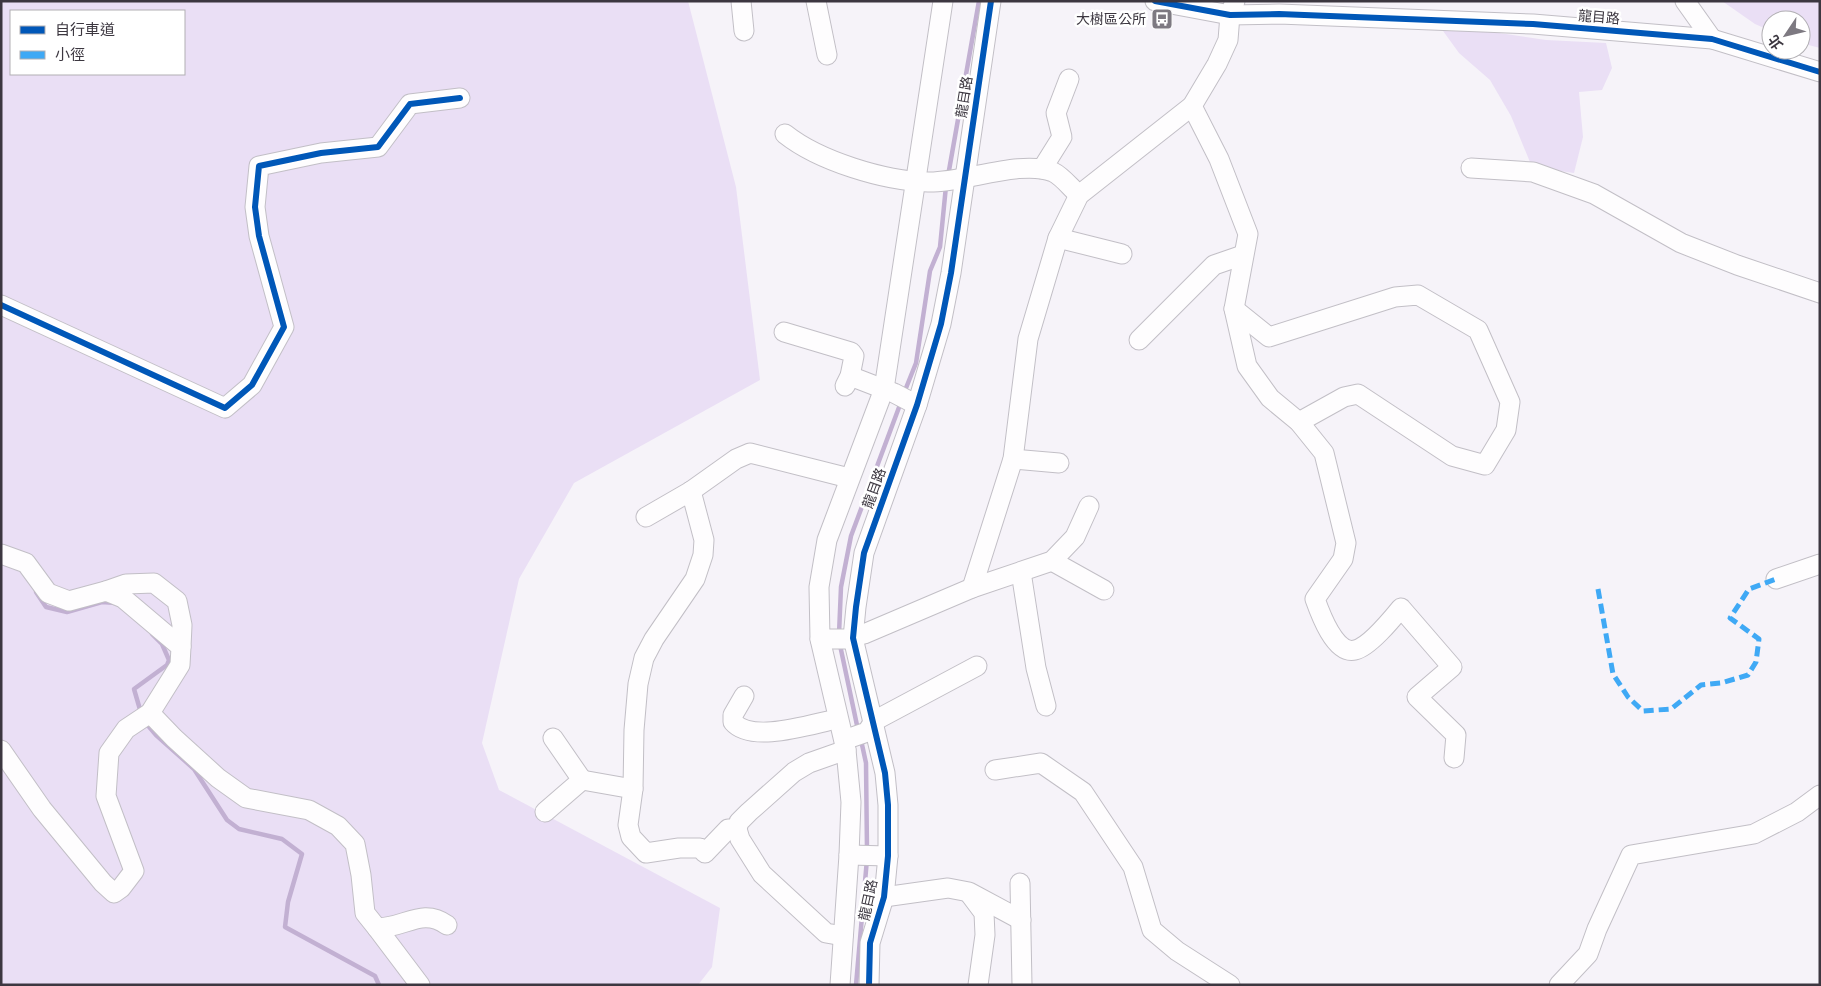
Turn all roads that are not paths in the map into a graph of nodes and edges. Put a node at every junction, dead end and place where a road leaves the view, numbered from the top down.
1 (741, 1) edge
2 (816, 1) edge
3 (943, 1) edge
4 (991, 1) edge
5 (1155, 1) edge
6 (1685, 1) edge
7 (1233, 8) edge
8 (1281, 8) edge
9 (744, 31) dead end
10 (1712, 39) junction
11 (827, 55) dead end
12 (1820, 72) edge
13 (1068, 79) dead end
14 (460, 98) dead end
15 (1192, 106) junction
16 (785, 134) dead end
17 (1471, 168) dead end
18 (1042, 169) junction
19 (959, 180) junction
20 (921, 181) junction
21 (1079, 195) junction
22 (1058, 238) junction
23 (1122, 254) dead end
24 (1243, 255) junction
25 (1820, 293) edge
26 (1, 305) edge
27 (1234, 309) junction
28 (784, 332) dead end
29 (1139, 340) dead end
30 (889, 391) junction
31 (915, 405) junction
32 (1299, 422) junction
33 (1013, 459) junction
34 (1059, 463) dead end
35 (849, 478) junction
36 (691, 491) junction
37 (1089, 506) dead end
38 (646, 517) dead end
39 (1, 554) edge
40 (1052, 561) junction
41 (1820, 564) edge
42 (1021, 572) junction
43 (1776, 579) dead end
44 (972, 588) junction
45 (1104, 590) dead end
46 (106, 591) junction
47 (837, 639) junction
48 (181, 647) junction
49 (977, 666) dead end
50 (744, 696) dead end
51 (1046, 706) dead end
52 (150, 713) junction
53 (838, 719) junction
54 (856, 736) junction
55 (553, 738) dead end
56 (1, 750) edge
57 (1454, 758) dead end
58 (994, 770) dead end
59 (582, 780) junction
60 (633, 789) junction
61 (1820, 795) edge
62 (545, 812) dead end
63 (737, 830) junction
64 (853, 855) junction
65 (885, 857) junction
66 (1020, 883) dead end
67 (969, 892) junction
68 (884, 897) junction
69 (1021, 920) junction
70 (447, 925) dead end
71 (377, 928) junction
72 (842, 936) junction
73 (420, 985) edge
74 (840, 985) edge
75 (869, 985) edge
76 (978, 985) edge
77 (1022, 985) edge
78 (1230, 985) edge
79 (1560, 985) edge

1 - 9 street
2 - 11 street
3 - 20 street, 龍目路
4 - 19 street, 龍目路
5 - 7 street, 龍目路
6 - 10 street
7 - 8 street, 龍目路
7 - 15 street
8 - 10 street, 龍目路
10 - 12 street, 龍目路
13 - 18 street
14 - 26 street
15 - 21 street
15 - 24 street
16 - 20 street
17 - 25 street
18 - 19 street
18 - 21 street
19 - 20 street
19 - 31 street, 龍目路
20 - 30 street, 龍目路
21 - 22 street
22 - 23 street
22 - 33 street
24 - 27 street
24 - 29 street
27 - 32 street
27 - 32 street
28 - 30 street
30 - 31 street
30 - 35 street, 龍目路
31 - 47 street, 龍目路
32 - 57 street
33 - 34 street
33 - 44 street
35 - 36 street
35 - 47 street, 龍目路
36 - 38 street
36 - 60 street
37 - 40 street
39 - 46 street
40 - 42 street
40 - 45 street
41 - 43 street
42 - 44 street
42 - 51 street
44 - 47 street
46 - 48 street
46 - 48 street
47 - 53 street, 龍目路
47 - 54 street, 龍目路
48 - 52 street
49 - 54 street
50 - 53 street
52 - 56 street
52 - 71 street
53 - 54 street, 龍目路
54 - 63 street
54 - 64 street, 龍目路
54 - 65 street, 龍目路
55 - 59 street
58 - 78 street
59 - 60 street
59 - 62 street
60 - 63 street
61 - 79 street
63 - 72 street
64 - 65 street
64 - 72 street, 龍目路
65 - 68 street, 龍目路
66 - 69 street
67 - 68 street
67 - 69 street
67 - 76 street
68 - 75 street, 龍目路
69 - 77 street
70 - 71 street
71 - 73 street
72 - 74 street, 龍目路

